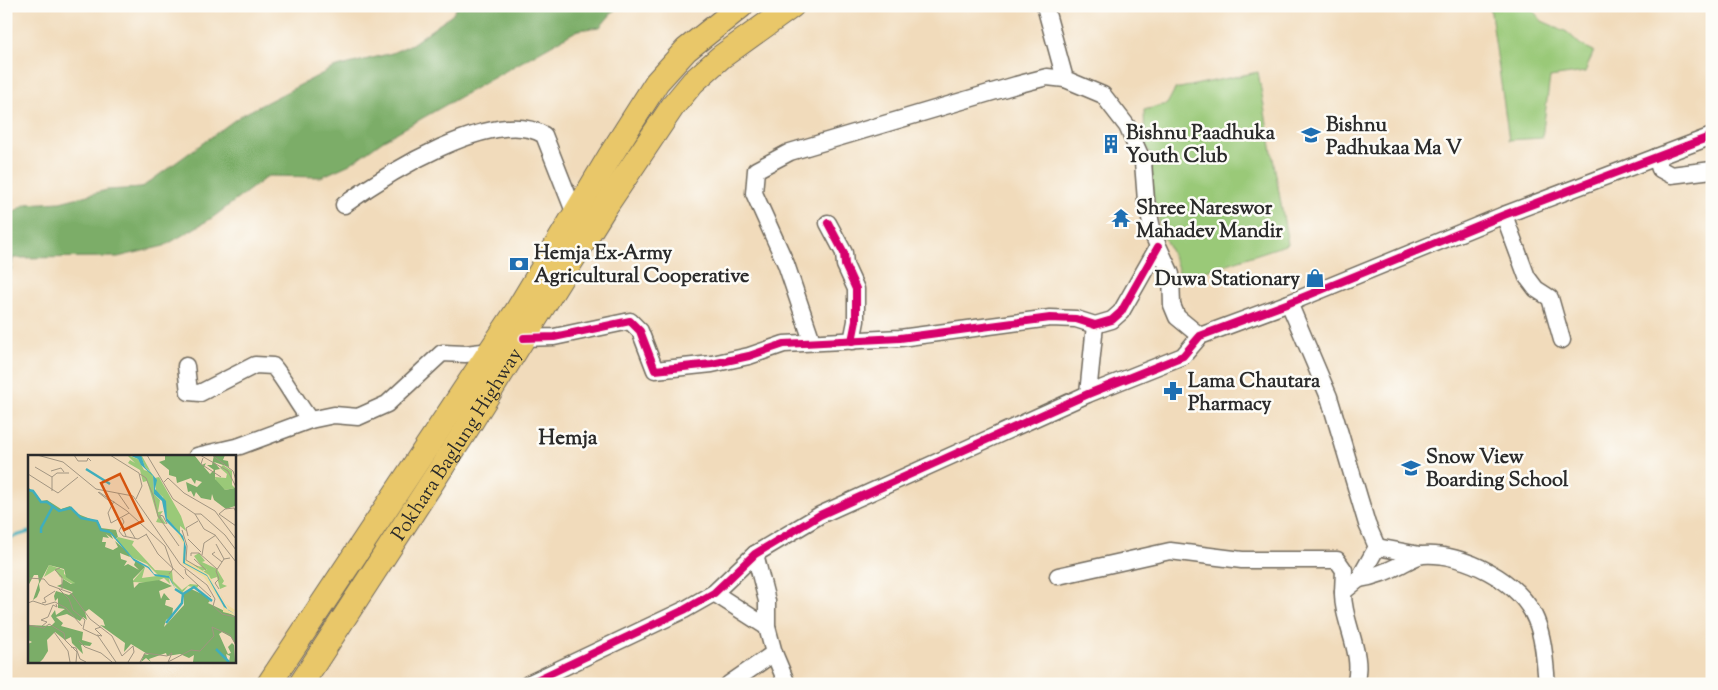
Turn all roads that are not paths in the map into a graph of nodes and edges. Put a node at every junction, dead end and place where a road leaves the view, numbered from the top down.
1 (741, 6) edge
2 (792, 6) edge
3 (1045, 6) edge
4 (1065, 79) junction
5 (1712, 136) edge
6 (1656, 157) junction
7 (1712, 170) edge
8 (344, 205) dead end
9 (575, 214) junction
10 (1504, 215) junction
11 (828, 223) dead end
12 (1158, 247) junction
13 (1289, 304) junction
14 (1095, 325) junction
15 (1200, 336) junction
16 (524, 338) junction
17 (1562, 340) dead end
18 (852, 341) junction
19 (812, 342) junction
20 (491, 351) junction
21 (186, 366) dead end
22 (1088, 394) junction
23 (310, 420) junction
24 (200, 455) edge
25 (1377, 547) junction
26 (754, 554) junction
27 (1420, 555) junction
28 (1058, 576) dead end
29 (1359, 579) junction
30 (1343, 592) junction
31 (714, 593) junction
32 (767, 626) junction
33 (774, 653) junction
34 (269, 684) edge
35 (301, 684) edge
36 (528, 684) edge
37 (729, 684) edge
38 (787, 684) edge
39 (1355, 684) edge
40 (1547, 684) edge

1 - 9 highway, Pokhara Baglung Highway
2 - 16 highway, Pokhara Baglung Highway
3 - 4 street
4 - 12 street
4 - 19 street
5 - 6 street
6 - 7 street
6 - 10 street
8 - 9 street
9 - 20 highway, Pokhara Baglung Highway
10 - 13 street
10 - 17 street
11 - 18 street
12 - 14 street
12 - 15 street
13 - 15 street
13 - 25 street
14 - 18 street
14 - 22 street
15 - 22 street
16 - 19 street
16 - 35 highway, Pokhara Baglung Highway
18 - 19 street
20 - 23 street
20 - 34 highway, Pokhara Baglung Highway
21 - 23 street
22 - 26 street
23 - 24 street
25 - 27 street
25 - 29 street
26 - 31 street
26 - 32 street
27 - 29 street
27 - 40 street
28 - 30 street
29 - 30 street
30 - 39 street
31 - 32 street
31 - 36 street
32 - 33 street
33 - 37 street
33 - 38 street

